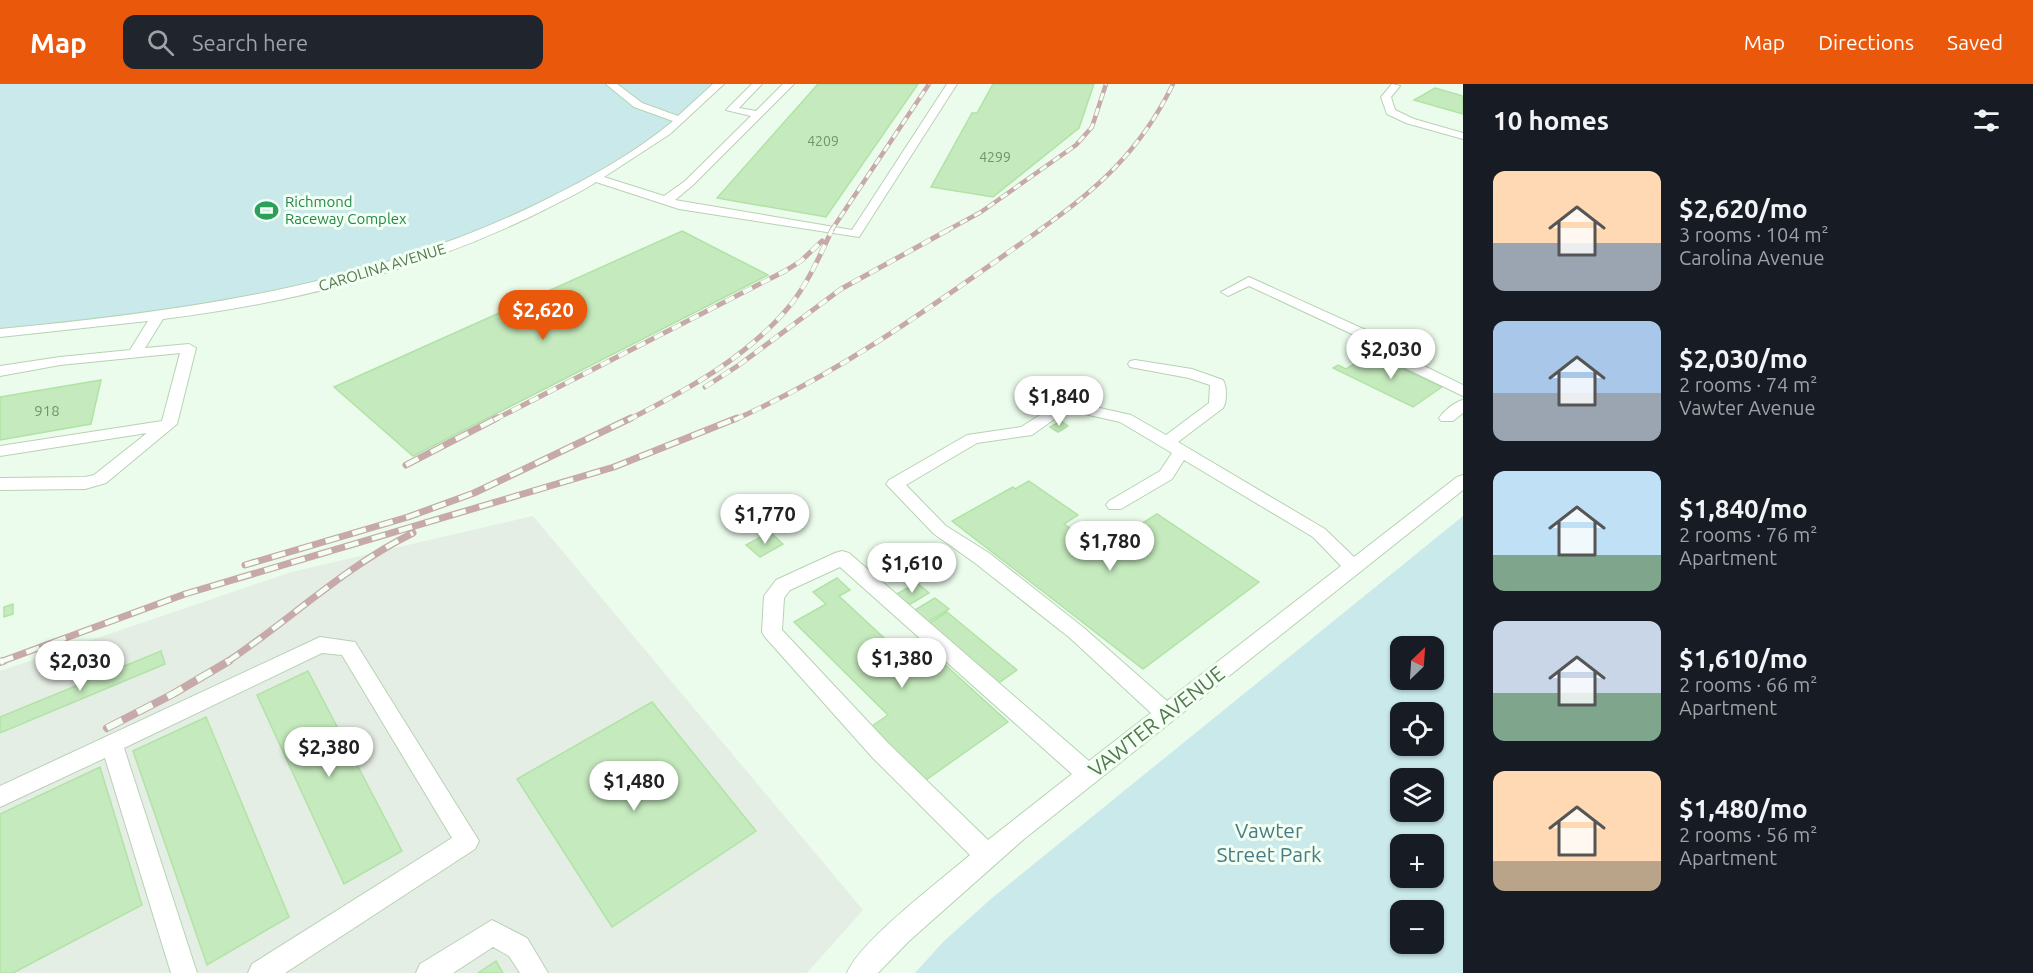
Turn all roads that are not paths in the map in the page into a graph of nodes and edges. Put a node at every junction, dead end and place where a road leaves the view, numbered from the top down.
1 (611, 84) edge
2 (719, 84) edge
3 (952, 84) edge
4 (771, 85) edge
5 (1395, 86) dead end
6 (758, 114) junction
7 (679, 120) junction
8 (1463, 136) edge
9 (595, 178) junction
10 (666, 201) junction
11 (1228, 292) dead end
12 (157, 318) junction
13 (0, 333) edge
14 (134, 354) junction
15 (1135, 364) dead end
16 (0, 371) edge
17 (1463, 391) edge
18 (1463, 405) edge
19 (1447, 418) dead end
20 (169, 424) junction
21 (1174, 447) junction
22 (0, 452) edge
23 (1463, 481) edge
24 (0, 484) edge
25 (1115, 505) dead end
26 (1353, 567) junction
27 (1166, 713) junction
28 (112, 744) junction
29 (1088, 774) junction
30 (0, 797) edge
31 (986, 855) junction
32 (184, 973) edge
33 (261, 973) edge
34 (429, 973) edge
35 (535, 973) edge
36 (860, 973) edge

1 - 7 street
2 - 7 street, CAROLINA AVENUE
3 - 10 street
4 - 6 street
4 - 6 street
5 - 8 street
6 - 10 street
7 - 9 street, CAROLINA AVENUE
9 - 10 street
9 - 12 street, CAROLINA AVENUE
11 - 17 street
12 - 13 street, CAROLINA AVENUE
12 - 14 street
14 - 16 street
14 - 20 street
15 - 21 street
18 - 19 street
20 - 22 street
20 - 24 street
21 - 25 street
21 - 26 street
21 - 27 street
23 - 26 street, VAWTER AVENUE
26 - 27 street, VAWTER AVENUE
27 - 29 street, VAWTER AVENUE
28 - 30 street
28 - 32 street
28 - 33 street
29 - 31 street, VAWTER AVENUE
29 - 31 street
31 - 36 street, VAWTER AVENUE
34 - 35 street

